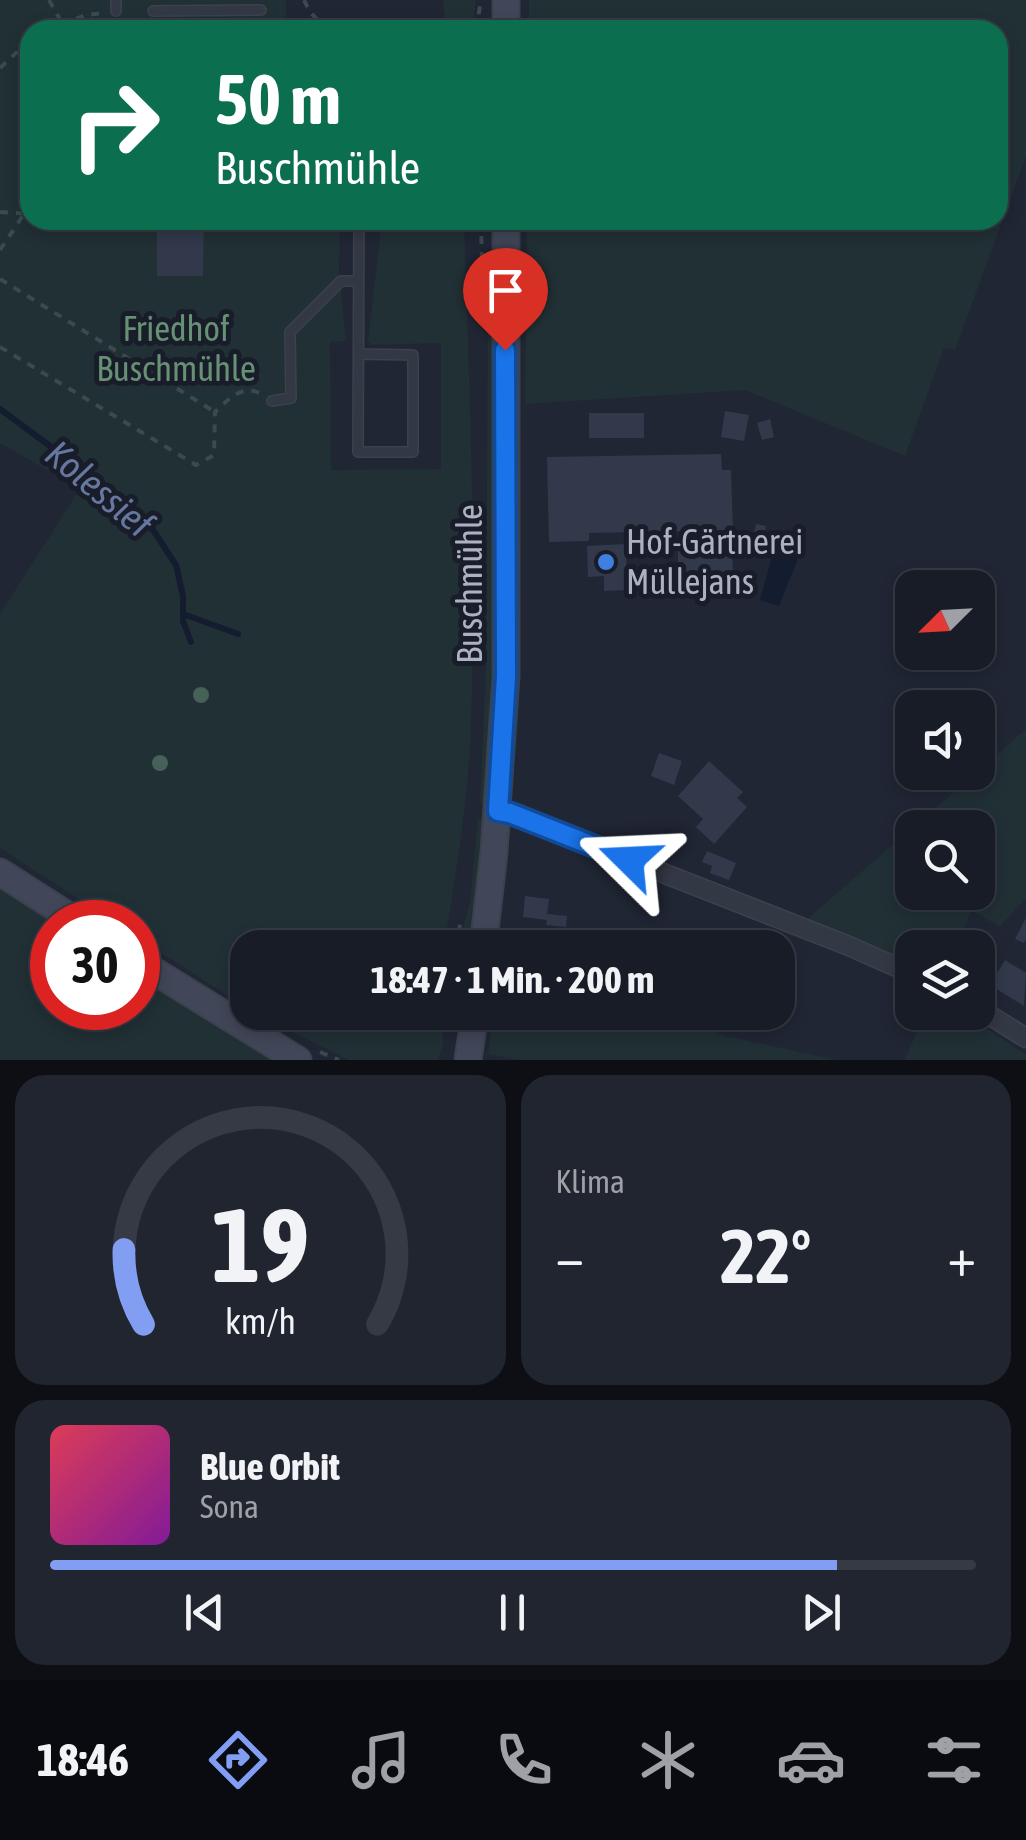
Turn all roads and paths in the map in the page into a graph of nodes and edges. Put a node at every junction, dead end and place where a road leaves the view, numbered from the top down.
1 (261, 10) dead end
2 (153, 11) dead end
3 (20, 49) edge
4 (0, 68) edge
5 (20, 223) edge
6 (359, 230) edge
7 (506, 230) edge
8 (0, 250) edge
9 (0, 278) edge
10 (358, 281) junction
11 (0, 347) edge
12 (358, 354) junction
13 (272, 402) joint
14 (215, 412) junction
15 (498, 811) junction
16 (0, 872) edge
17 (44, 900) edge
18 (486, 930) edge
19 (895, 966) edge
20 (160, 973) edge
21 (995, 1019) edge
22 (472, 1030) edge
23 (1026, 1038) edge
24 (298, 1057) edge
25 (468, 1060) edge

1 - 2 lane
3 - 4 path
5 - 8 path
6 - 10 lane
7 - 15 main road, Buschmühle
9 - 14 path
10 - 12 lane
10 - 13 lane
11 - 14 path
12 - 12 lane
13 - 14 path
15 - 18 main road, Buschmühle
15 - 19 street
16 - 17 main road
20 - 24 main road
21 - 23 street
22 - 25 main road

